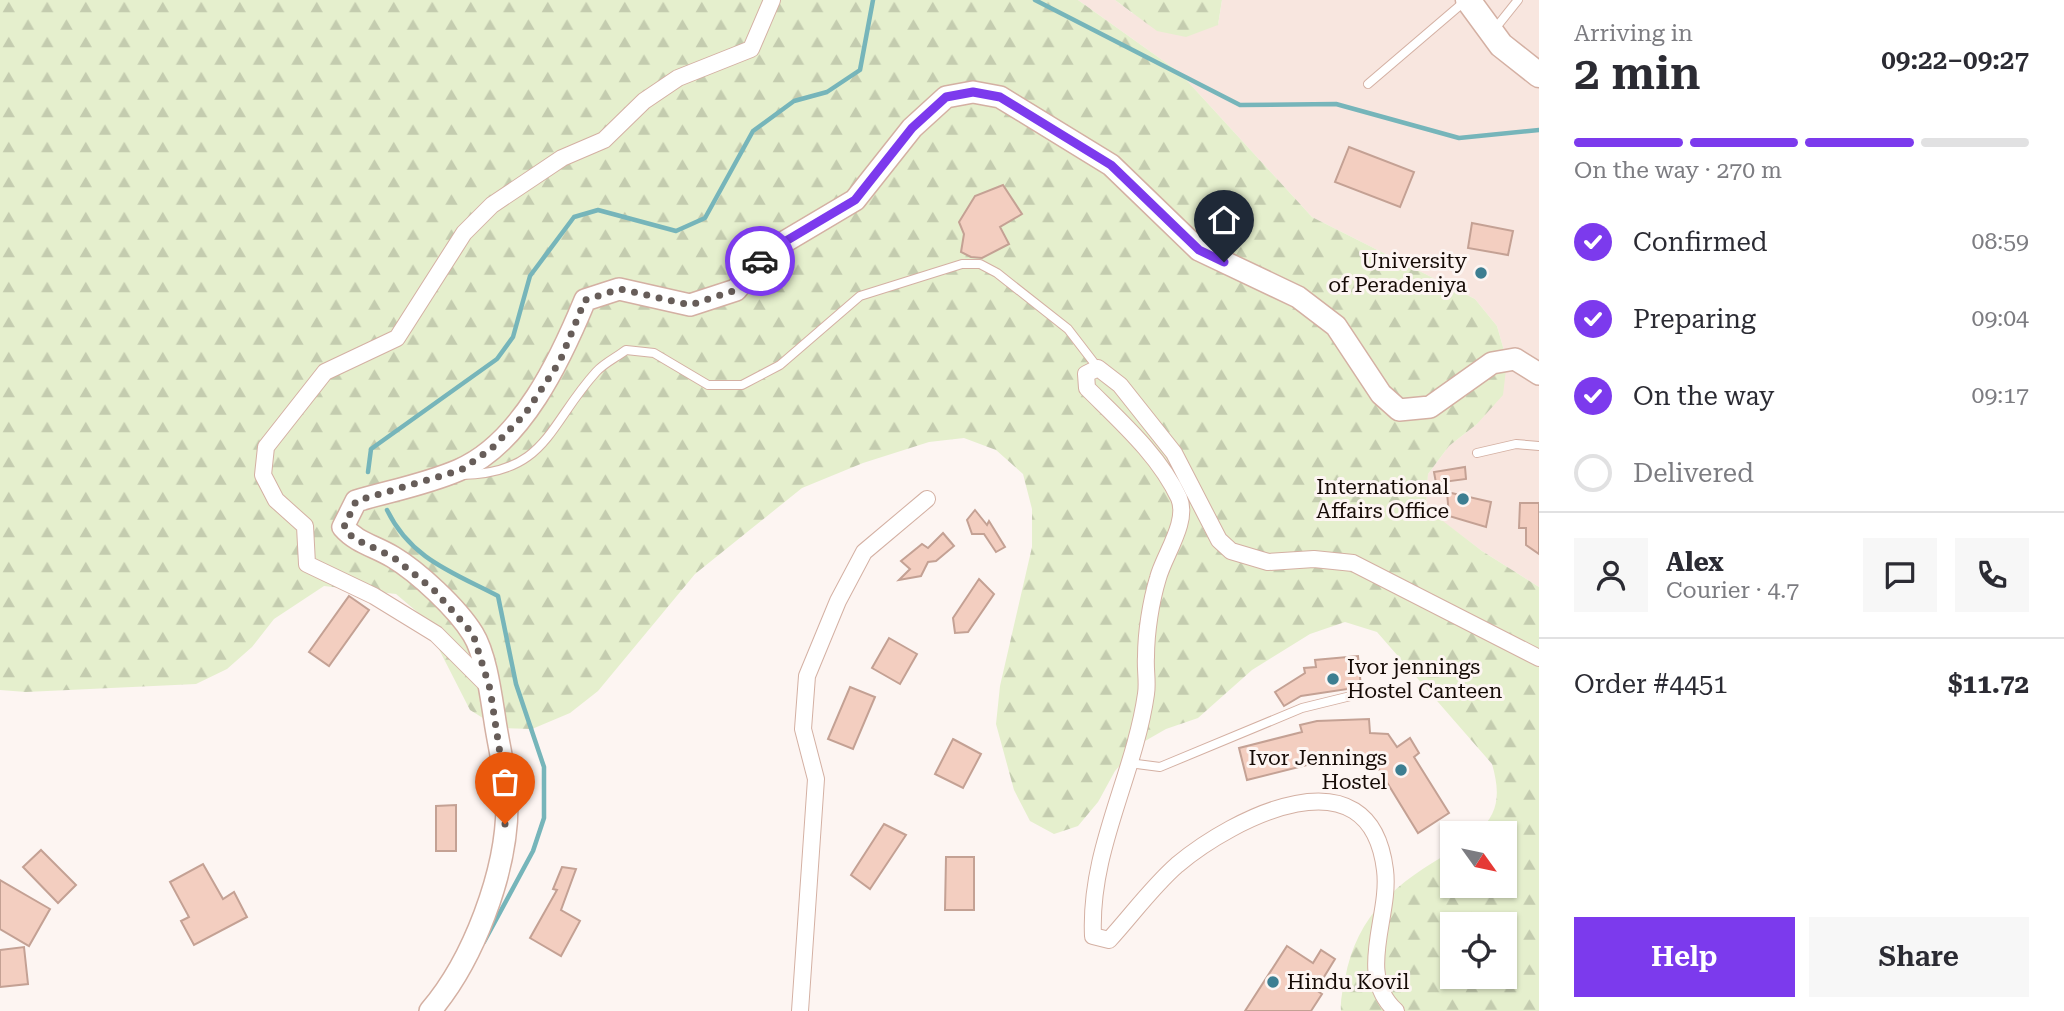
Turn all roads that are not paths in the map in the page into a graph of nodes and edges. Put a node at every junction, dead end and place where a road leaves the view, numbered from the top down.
1 (772, 0) edge
2 (1467, 0) edge
3 (1518, 0) edge
4 (1492, 33) junction
5 (1539, 75) edge
6 (1368, 84) dead end
7 (1098, 368) junction
8 (1539, 374) edge
9 (1539, 446) edge
10 (1477, 453) dead end
11 (440, 475) junction
12 (927, 499) dead end
13 (1539, 658) edge
14 (490, 689) junction
15 (1367, 692) dead end
16 (1129, 763) junction
17 (430, 1011) edge
18 (800, 1011) edge
19 (1396, 1011) edge

1 - 14 street
2 - 4 main road
2 - 6 lane
3 - 4 lane
4 - 5 main road
7 - 11 lane
7 - 13 street
7 - 16 street
8 - 11 street
9 - 10 lane
11 - 14 street
12 - 18 street
14 - 17 street
15 - 16 lane
16 - 19 street

